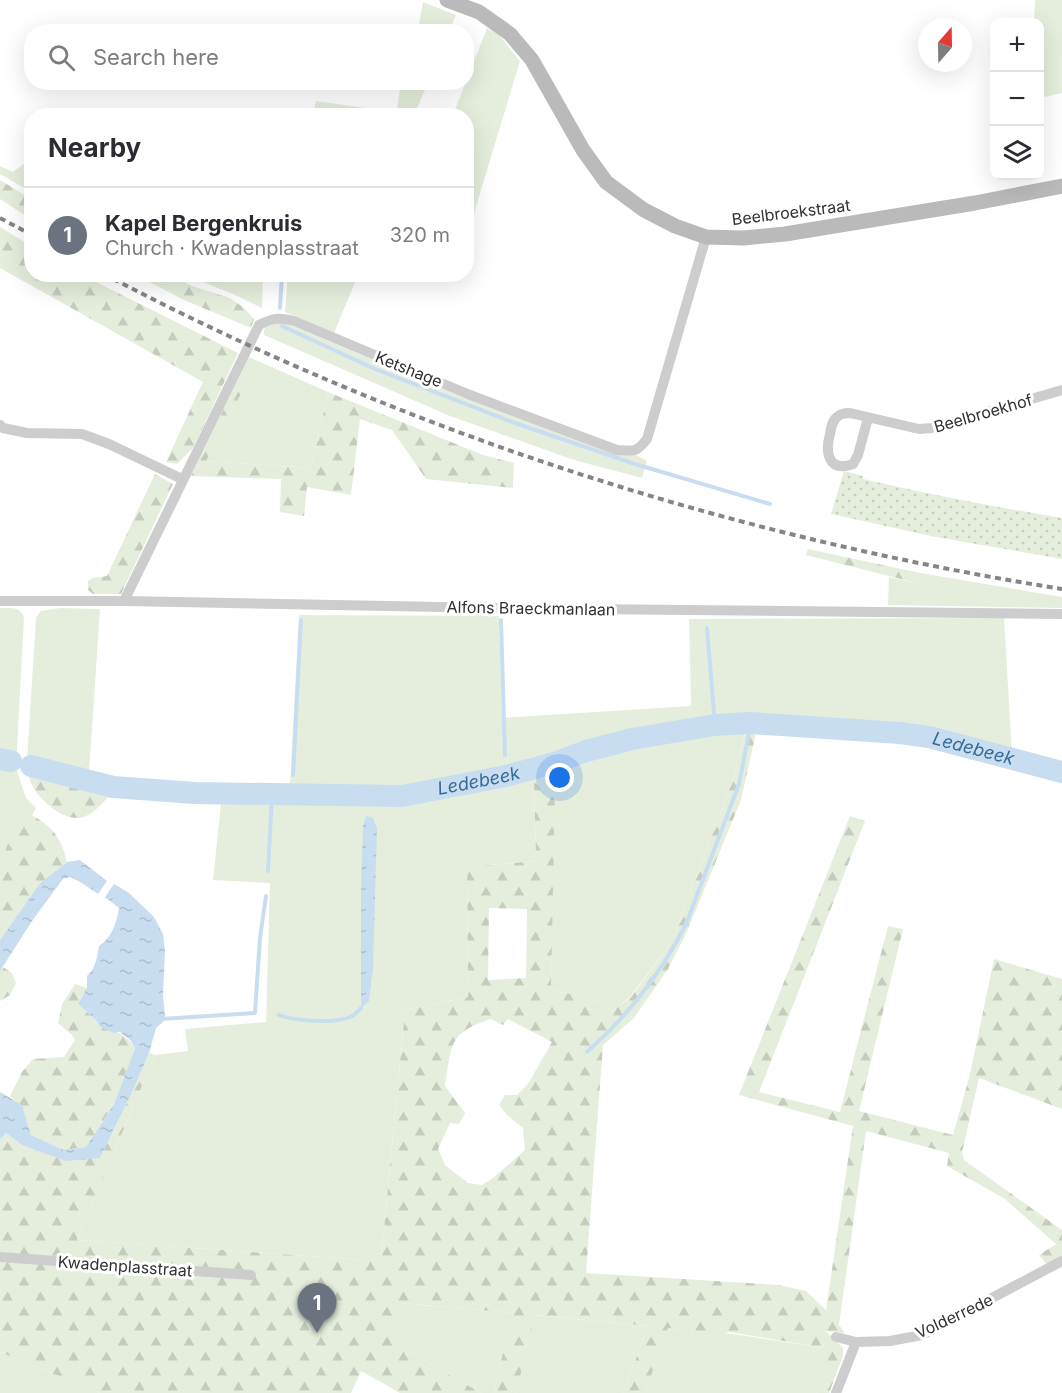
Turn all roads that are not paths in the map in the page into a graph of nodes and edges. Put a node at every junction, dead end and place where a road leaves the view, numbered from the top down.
1 (447, 0) edge
2 (1062, 190) edge
3 (706, 237) junction
4 (1062, 390) edge
5 (868, 418) junction
6 (1, 428) edge
7 (182, 478) junction
8 (0, 601) edge
9 (124, 601) junction
10 (1062, 614) edge
11 (0, 1257) edge
12 (1062, 1261) edge
13 (251, 1275) dead end
14 (836, 1337) dead end
15 (856, 1342) junction
16 (836, 1393) edge

1 - 3 street, Beelbroekstraat
2 - 3 street, Beelbroekstraat
3 - 7 street, Ketshage
4 - 5 street, Beelbroekhof
5 - 5 street, Beelbroekhof
6 - 7 street
7 - 9 street, Ketshage
8 - 9 street, Alfons Braeckmanlaan
9 - 10 street, Alfons Braeckmanlaan
11 - 13 street, Kwadenplasstraat
12 - 15 street, Volderrede
14 - 15 street
15 - 16 street

